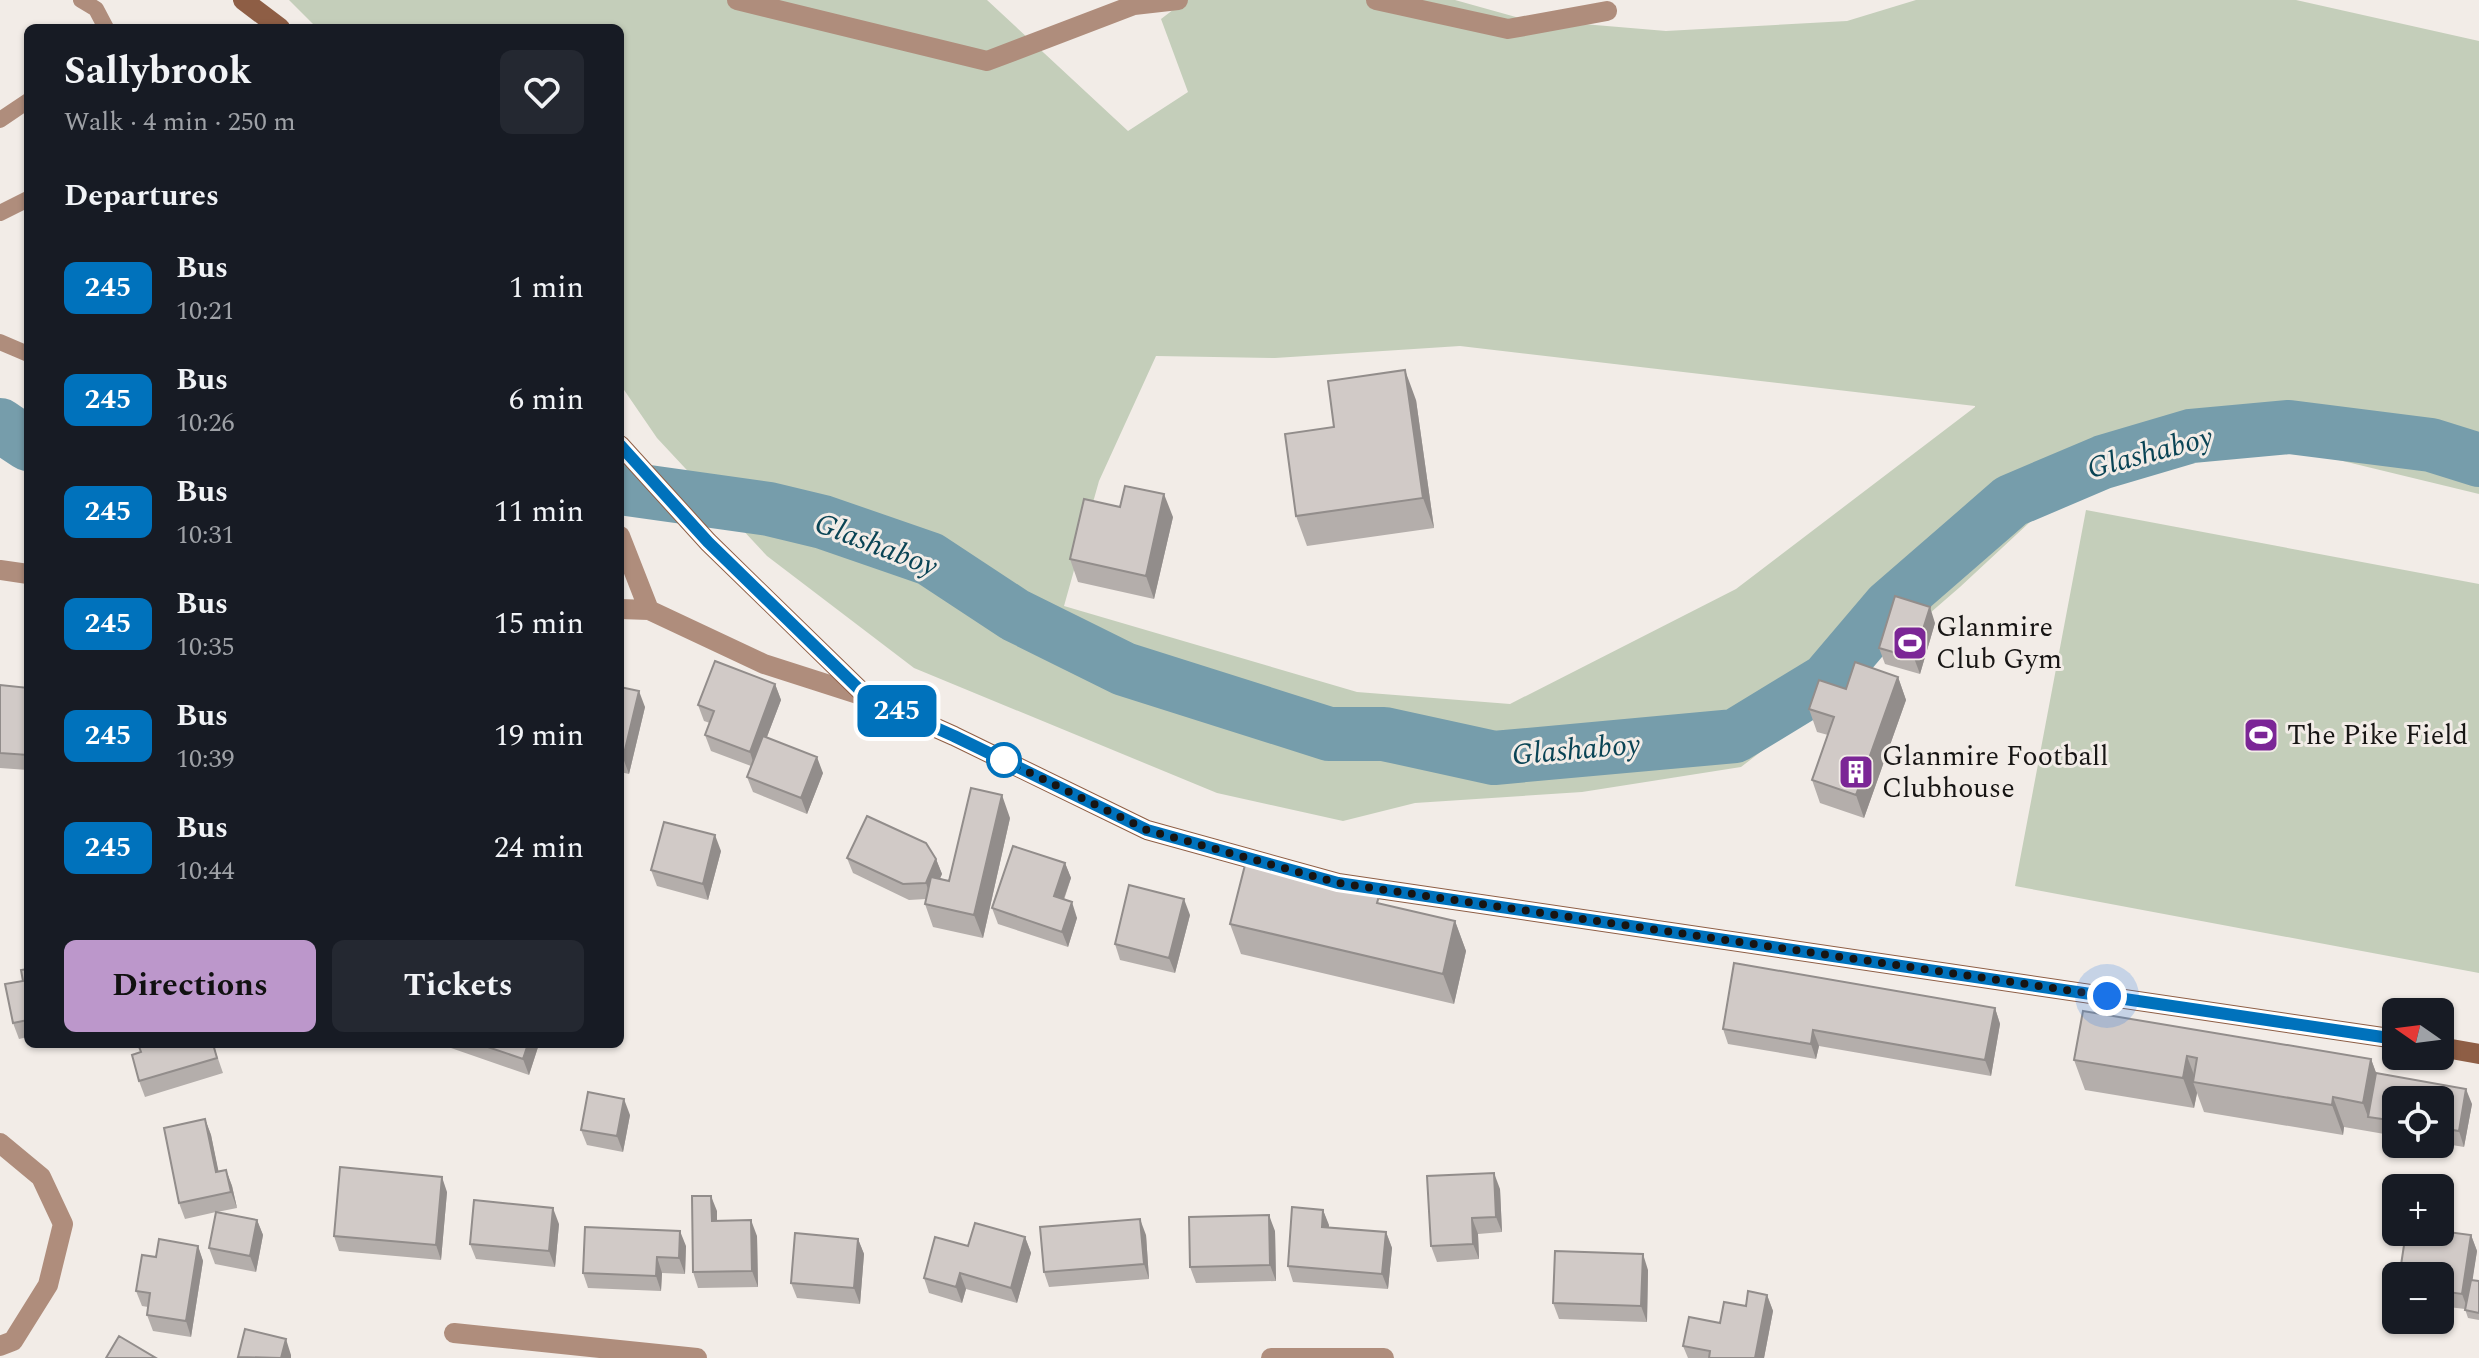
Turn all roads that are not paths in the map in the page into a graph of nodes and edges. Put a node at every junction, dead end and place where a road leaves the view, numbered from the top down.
1 (81, 0) edge
2 (243, 0) edge
3 (737, 0) edge
4 (1178, 0) edge
5 (1376, 0) edge
6 (1607, 11) dead end
7 (104, 24) edge
8 (275, 24) edge
9 (24, 104) edge
10 (0, 120) edge
11 (24, 201) edge
12 (0, 213) edge
13 (0, 342) edge
14 (24, 352) edge
15 (624, 449) edge
16 (624, 546) edge
17 (0, 570) edge
18 (24, 573) edge
19 (624, 609) edge
20 (649, 610) junction
21 (867, 697) junction
22 (2382, 1037) edge
23 (2454, 1050) edge
24 (2479, 1054) edge
25 (0, 1143) edge
26 (454, 1333) dead end
27 (0, 1346) edge
28 (697, 1358) edge
29 (1271, 1358) edge
30 (1384, 1358) edge

1 - 7 lane
2 - 8 main road
3 - 4 street
5 - 6 street
9 - 10 lane
11 - 12 lane
13 - 14 lane
15 - 21 main road
16 - 20 street
17 - 18 street
19 - 20 street
20 - 21 street
21 - 22 main road
23 - 24 main road
25 - 27 street
26 - 28 street
29 - 30 street

